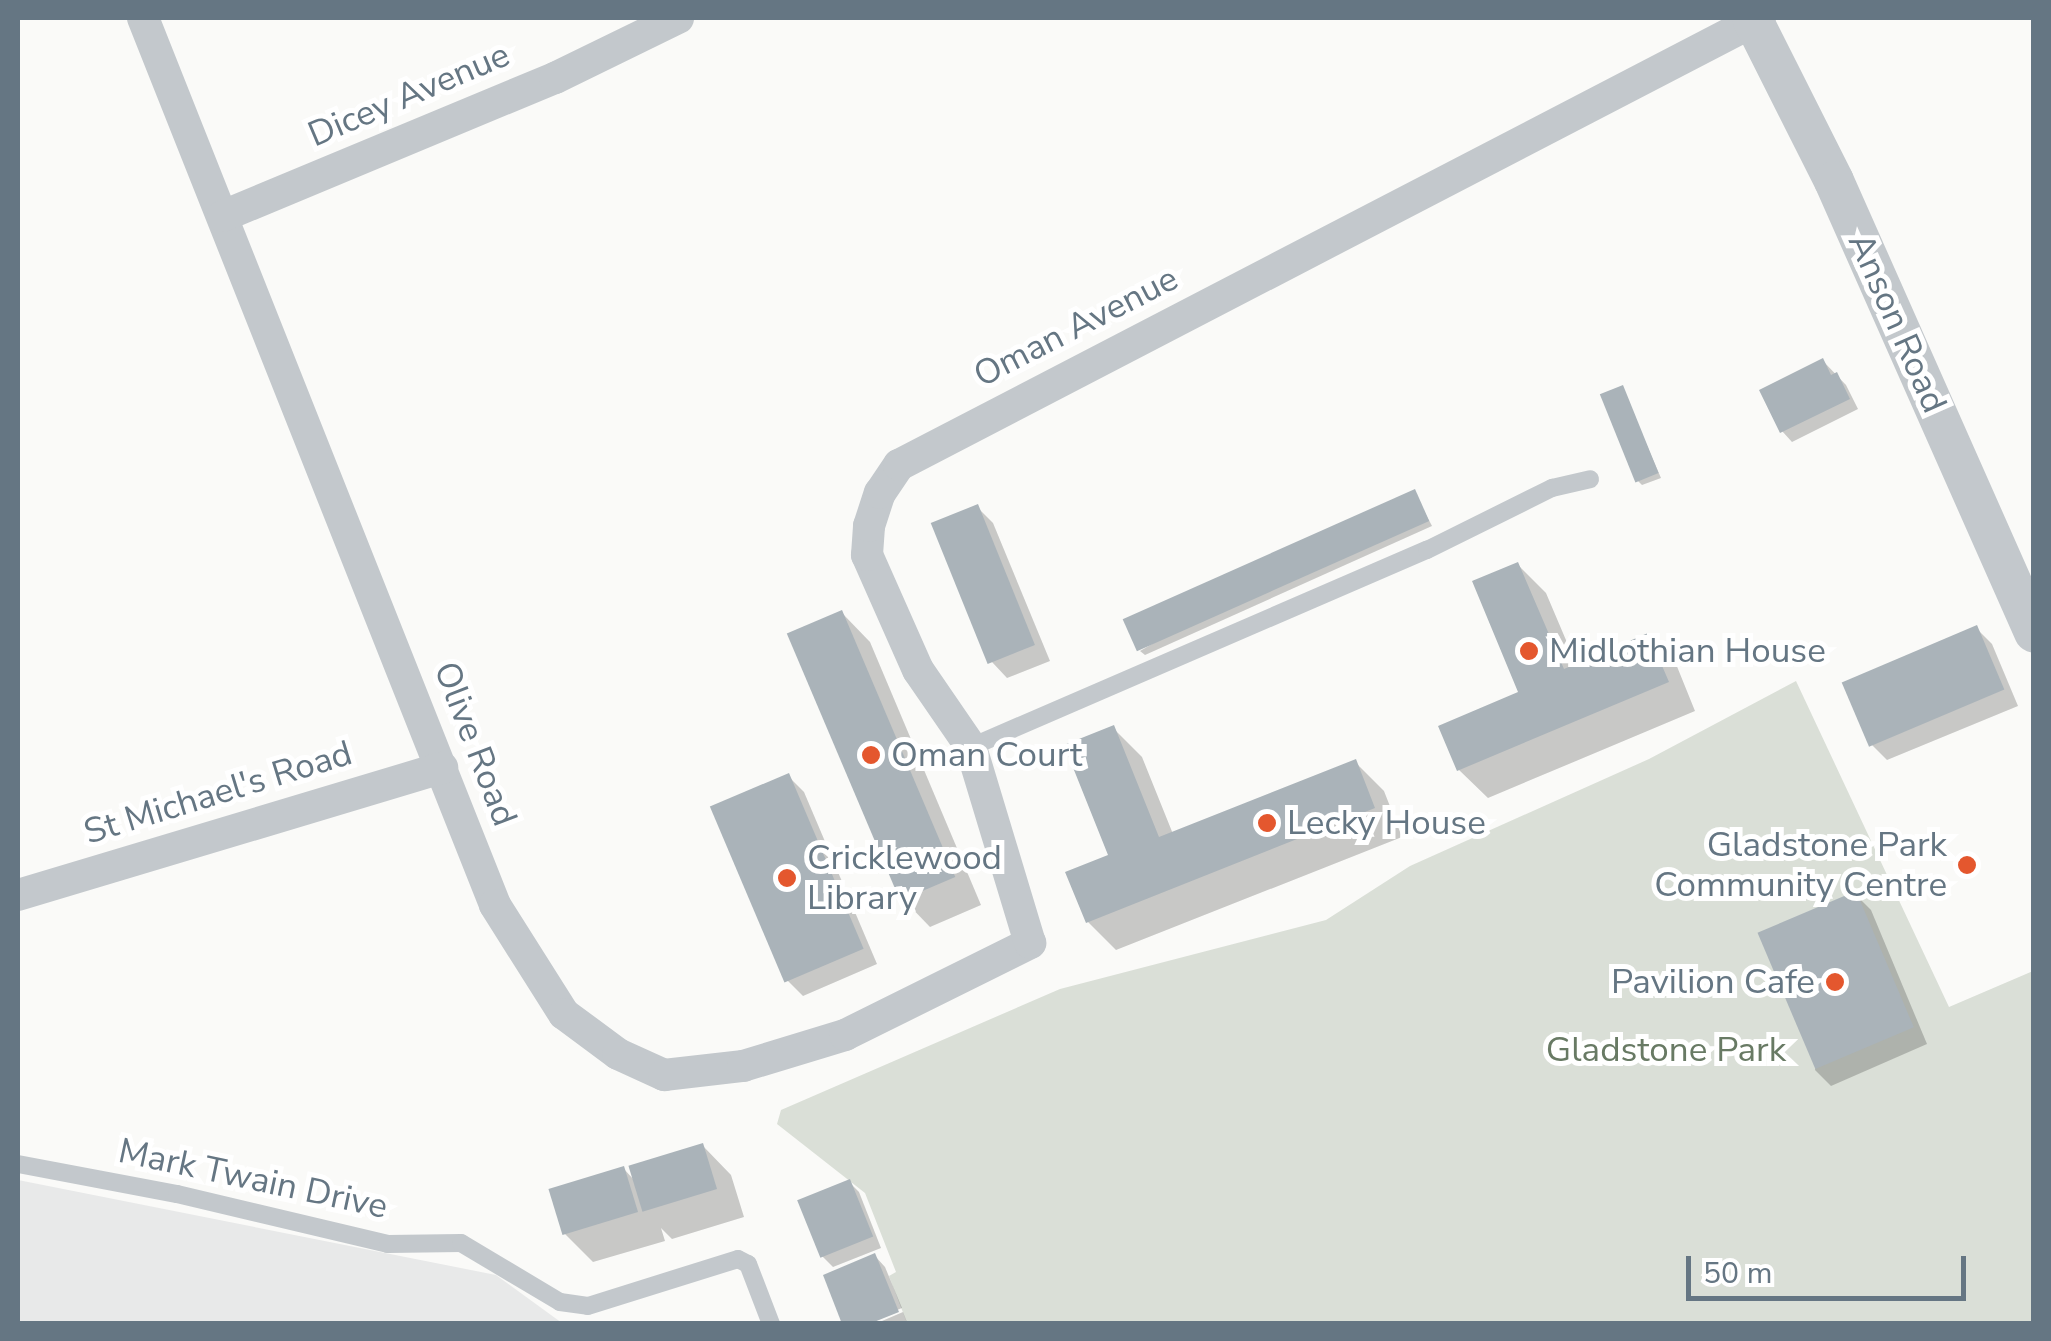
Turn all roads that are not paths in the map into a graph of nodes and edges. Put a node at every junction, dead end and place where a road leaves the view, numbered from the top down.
1 (142, 18) edge
2 (678, 18) edge
3 (1755, 19) edge
4 (223, 216) junction
5 (1590, 479) dead end
6 (2034, 632) edge
7 (971, 747) junction
8 (442, 768) junction
9 (18, 895) edge
10 (1030, 943) joint
11 (18, 1164) edge
12 (771, 1324) edge

1 - 4 street, Olive Road
2 - 4 street, Dicey Avenue
3 - 6 street, Anson Road
3 - 7 street, Oman Avenue
4 - 8 street, Olive Road
5 - 7 lane
7 - 10 street, Oman Avenue
8 - 9 street, St Michael's Road
8 - 10 street, Olive Road
11 - 12 lane, Mark Twain Drive

